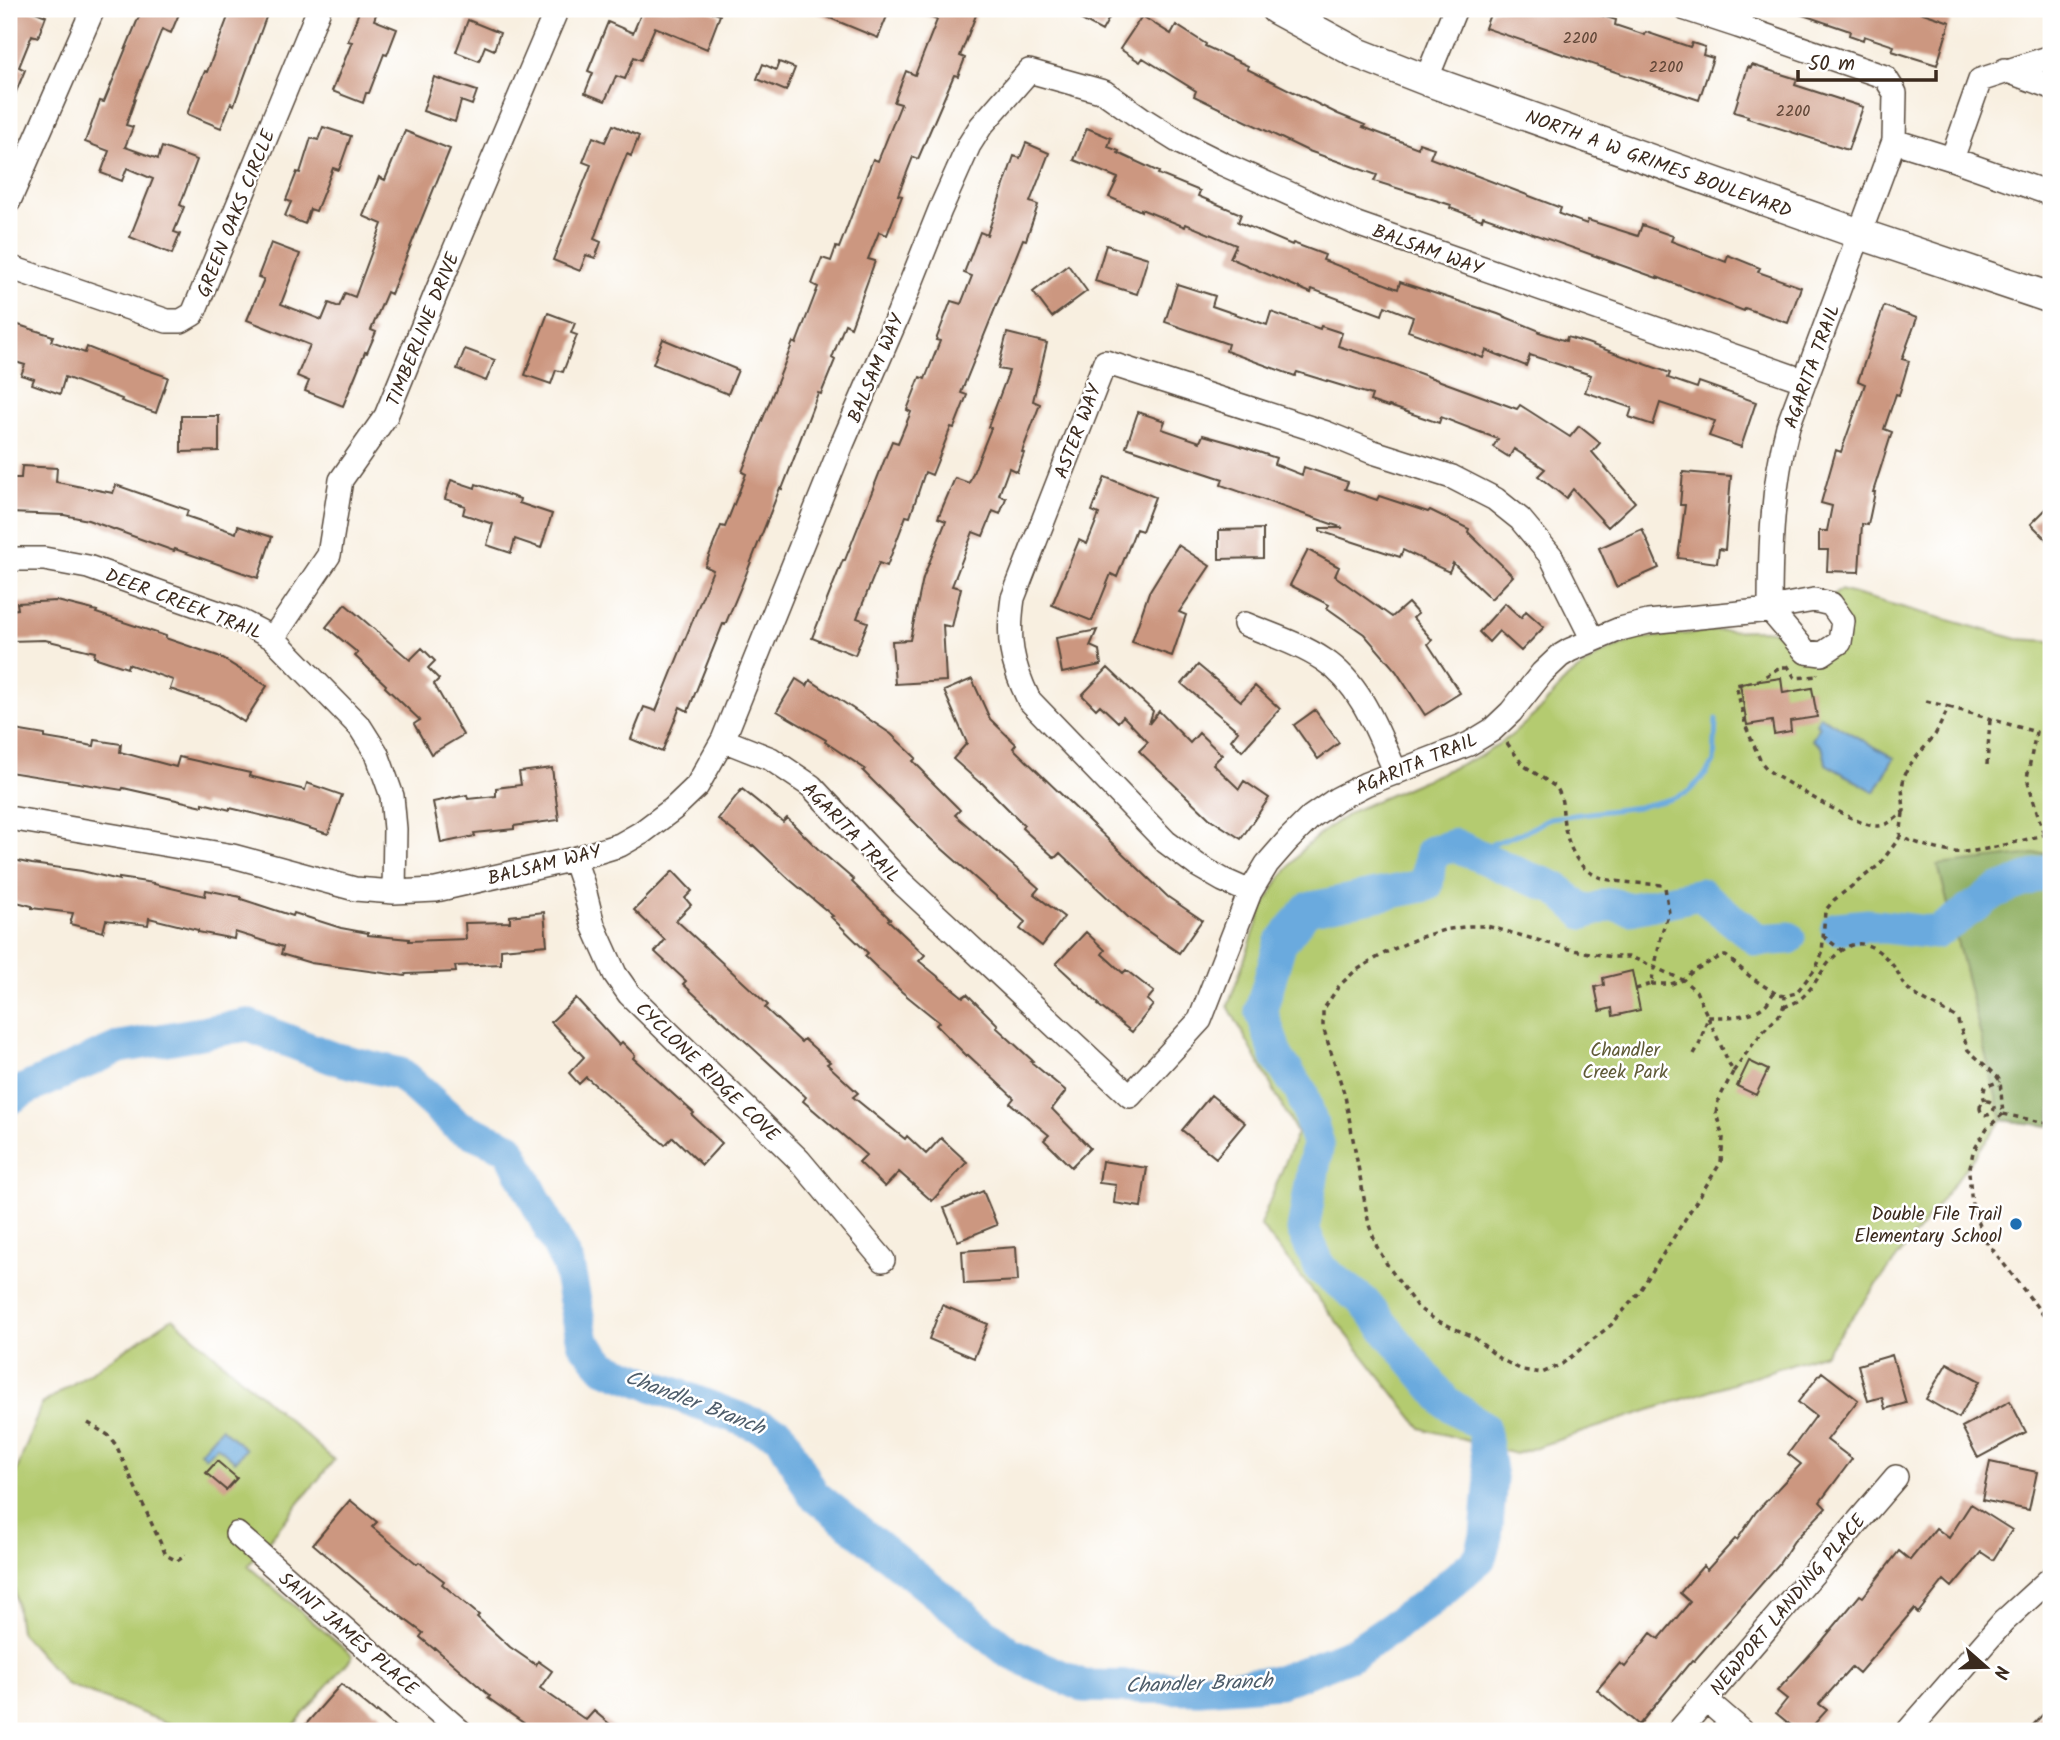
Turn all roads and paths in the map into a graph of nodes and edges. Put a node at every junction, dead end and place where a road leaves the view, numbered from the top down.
1 (93, 9) edge
2 (319, 9) edge
3 (557, 9) edge
4 (1276, 9) edge
5 (1455, 9) edge
6 (1686, 9) edge
7 (1741, 17) edge
8 (2037, 65) edge
9 (1426, 80) junction
10 (2051, 87) edge
11 (1894, 141) junction
12 (1952, 159) junction
13 (2051, 194) edge
14 (9, 201) edge
15 (1860, 234) junction
16 (9, 267) edge
17 (2051, 298) edge
18 (1805, 381) junction
19 (9, 559) edge
20 (1245, 624) dead end
21 (273, 638) junction
22 (1593, 640) junction
23 (1788, 667) dead end
24 (1926, 701) dead end
25 (1949, 707) junction
26 (1990, 719) junction
27 (723, 740) junction
28 (1507, 743) dead end
29 (1987, 765) dead end
30 (1396, 773) junction
31 (1904, 811) junction
32 (9, 818) edge
33 (2051, 833) edge
34 (2044, 835) junction
35 (1900, 837) junction
36 (574, 859) junction
37 (394, 891) junction
38 (1250, 892) junction
39 (1823, 936) junction
40 (1842, 950) junction
41 (1655, 967) junction
42 (1682, 980) junction
43 (1651, 984) junction
44 (1636, 989) dead end
45 (1774, 992) junction
46 (1785, 996) junction
47 (1784, 1007) junction
48 (1708, 1017) junction
49 (1694, 1054) dead end
50 (1733, 1072) junction
51 (2000, 1080) junction
52 (1985, 1101) junction
53 (1993, 1112) junction
54 (2003, 1114) junction
55 (2051, 1124) edge
56 (883, 1260) dead end
57 (2051, 1325) edge
58 (88, 1423) dead end
59 (1896, 1477) dead end
60 (237, 1534) dead end
61 (186, 1555) dead end
62 (2051, 1577) edge
63 (1706, 1700) junction
64 (460, 1731) edge
65 (1679, 1731) edge
66 (1742, 1731) edge
67 (1908, 1731) edge

1 - 14 street
2 - 16 street, GREEN OAKS CIRCLE
3 - 21 street, TIMBERLINE DRIVE
4 - 9 main road, NORTH A W GRIMES BOULEVARD
5 - 9 street
6 - 7 street, AGARITA TRAIL
7 - 11 street, AGARITA TRAIL
8 - 10 street
8 - 12 street
9 - 15 main road, NORTH A W GRIMES BOULEVARD
11 - 12 street
11 - 15 street, AGARITA TRAIL
12 - 13 street
15 - 17 main road, NORTH A W GRIMES BOULEVARD
15 - 18 street, AGARITA TRAIL
18 - 22 street, AGARITA TRAIL
18 - 27 street, BALSAM WAY
19 - 21 street, DEER CREEK TRAIL
20 - 30 street
21 - 37 street, DEER CREEK TRAIL
22 - 30 street, AGARITA TRAIL
22 - 38 street, ASTER WAY
23 - 31 path
24 - 25 path
25 - 26 path
25 - 31 path
26 - 29 path
26 - 34 path
27 - 36 street, BALSAM WAY
27 - 38 street, AGARITA TRAIL
28 - 41 path
30 - 38 street, AGARITA TRAIL
31 - 35 path
32 - 37 street, BALSAM WAY
33 - 34 path
34 - 35 path
35 - 39 path
36 - 37 street, BALSAM WAY
36 - 56 street, CYCLONE RIDGE COVE
39 - 40 path
39 - 46 path
40 - 47 path
40 - 51 path
41 - 42 path
41 - 43 path
41 - 50 path
42 - 43 path
42 - 45 path
42 - 48 path
43 - 44 path
45 - 46 path
45 - 48 path
46 - 47 path
47 - 50 path
48 - 49 path
48 - 50 path
51 - 52 path
51 - 54 path
52 - 53 path
52 - 53 path
53 - 54 path
54 - 55 path
54 - 57 path
58 - 61 path
59 - 63 street, NEWPORT LANDING PLACE
60 - 64 street, SAINT JAMES PLACE
62 - 67 street
63 - 65 street, NEWPORT LANDING PLACE
63 - 66 street

